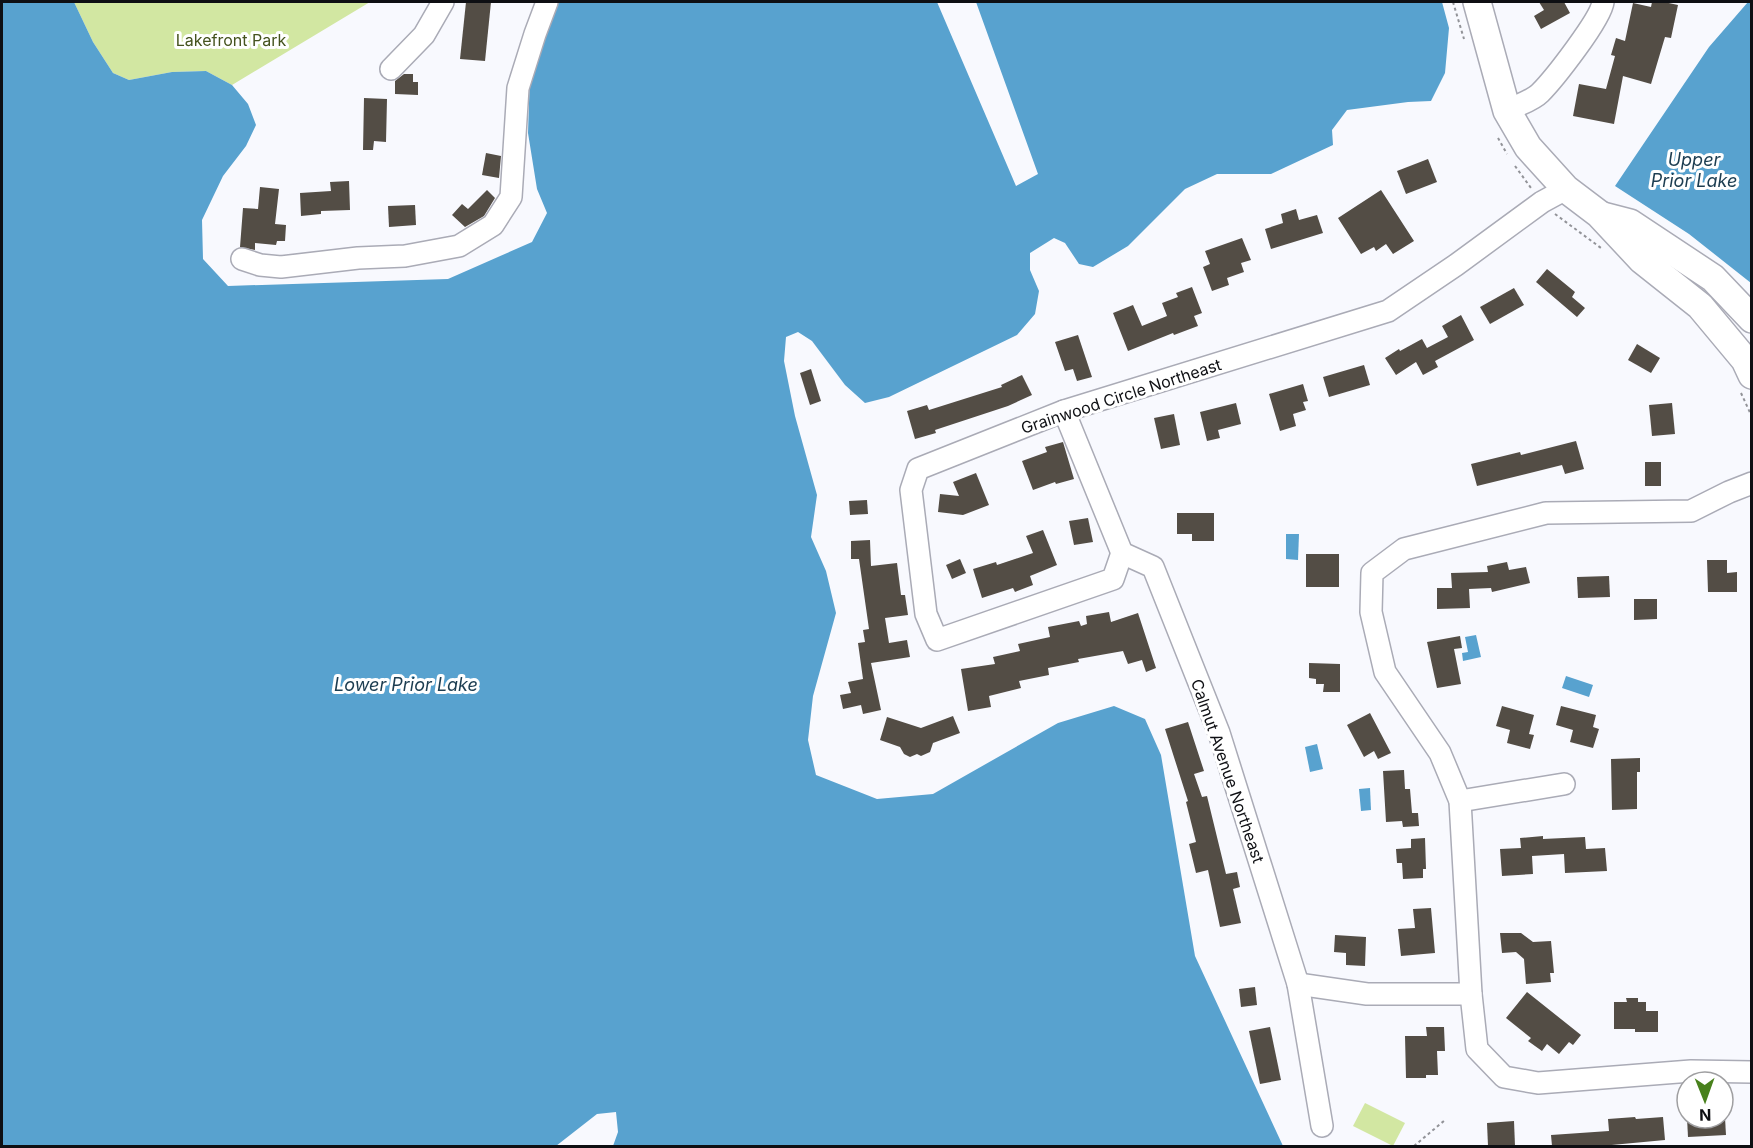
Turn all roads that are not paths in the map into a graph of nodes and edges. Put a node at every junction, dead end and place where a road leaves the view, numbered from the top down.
1 (442, 2) edge
2 (547, 2) edge
3 (1477, 2) edge
4 (1603, 2) edge
5 (391, 69) dead end
6 (1507, 111) junction
7 (1566, 189) junction
8 (1599, 214) junction
9 (242, 259) dead end
10 (1752, 319) edge
11 (1752, 375) edge
12 (1064, 411) junction
13 (1752, 483) edge
14 (1122, 553) junction
15 (1564, 784) dead end
16 (1460, 801) junction
17 (1298, 984) junction
18 (1471, 994) junction
19 (1752, 1072) edge
20 (1322, 1126) dead end

1 - 5 street
2 - 9 street
3 - 6 main road
4 - 6 street
6 - 7 main road
7 - 8 main road
7 - 12 street, Grainwood Circle Northeast
8 - 10 main road
8 - 11 main road
12 - 14 street
12 - 14 street, Grainwood Circle Northeast
13 - 16 street
14 - 17 street, Calmut Avenue Northeast
15 - 16 street
16 - 18 street
17 - 18 street
17 - 20 street, Calmut Avenue Northeast
18 - 19 street

